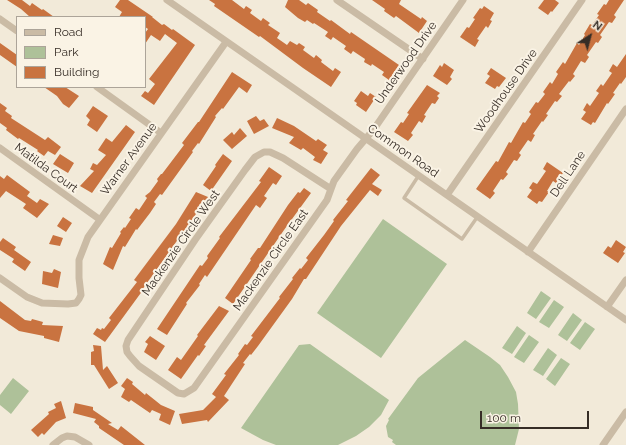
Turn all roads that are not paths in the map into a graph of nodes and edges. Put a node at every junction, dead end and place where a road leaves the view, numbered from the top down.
1 (168, 0) edge
2 (337, 0) edge
3 (463, 0) edge
4 (582, 0) edge
5 (0, 19) edge
6 (16, 30) edge
7 (226, 42) junction
8 (423, 59) junction
9 (98, 88) edge
10 (626, 109) edge
11 (161, 133) junction
12 (366, 138) junction
13 (0, 148) edge
14 (419, 175) junction
15 (331, 189) junction
16 (447, 195) junction
17 (478, 216) junction
18 (99, 219) junction
19 (528, 252) junction
20 (0, 278) edge
21 (626, 280) edge
22 (607, 307) junction
23 (626, 320) edge
24 (189, 392) joint
25 (626, 412) edge
26 (53, 445) edge
27 (89, 445) edge
28 (603, 445) edge

1 - 7 street, Common Road
2 - 8 street
3 - 8 street, Underwood Drive
4 - 16 street, Woodhouse Drive
5 - 6 street
7 - 11 street, Warner Avenue
7 - 12 street, Common Road
8 - 12 street, Underwood Drive
9 - 11 street
10 - 19 street, Dell Lane
11 - 18 street, Warner Avenue
12 - 14 street, Common Road
12 - 15 street, Mackenzie Circle East
13 - 18 street, Matilda Court
14 - 16 street, Common Road
14 - 17 lane
15 - 24 street, Mackenzie Circle East
15 - 24 street, Mackenzie Circle West
16 - 17 street, Common Road
17 - 19 street, Common Road
18 - 20 street, Warner Avenue
19 - 22 street, Common Road
21 - 22 street
22 - 23 street, Common Road
25 - 28 street
26 - 27 street

